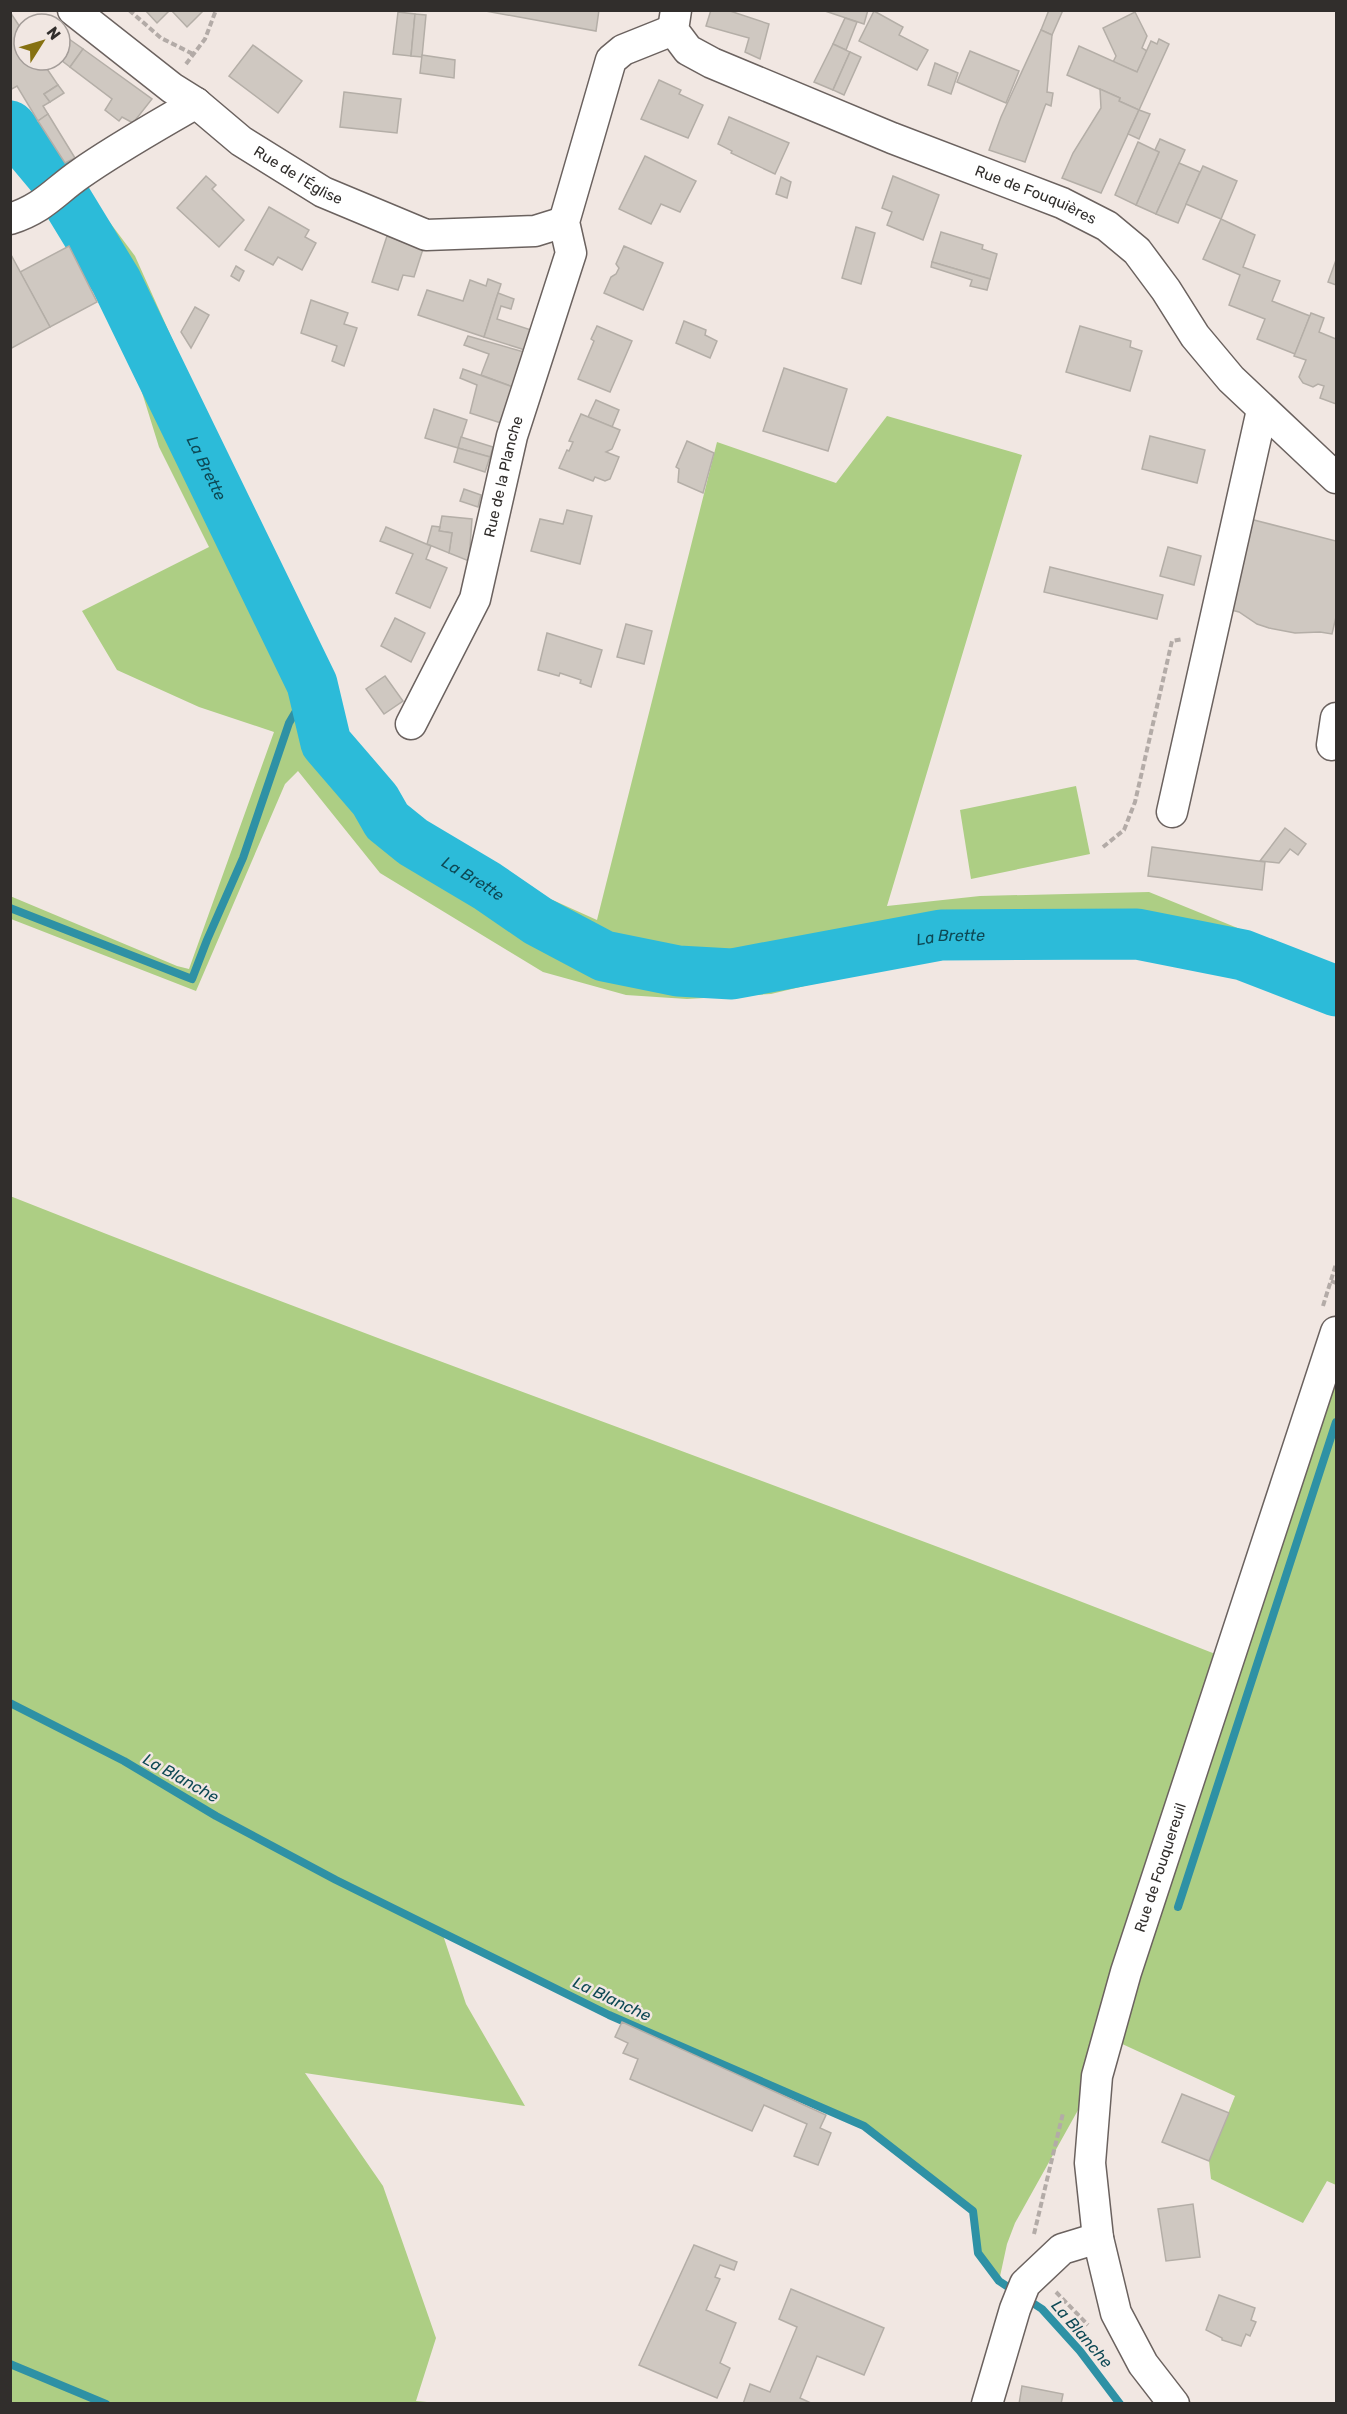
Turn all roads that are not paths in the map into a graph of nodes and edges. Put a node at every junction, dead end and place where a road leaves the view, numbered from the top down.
1 (73, 10) edge
2 (675, 20) edge
3 (184, 96) junction
4 (10, 219) edge
5 (564, 222) junction
6 (1262, 410) junction
7 (1336, 478) edge
8 (411, 724) dead end
9 (1172, 812) dead end
10 (1336, 1332) edge
11 (1098, 2238) junction
12 (987, 2403) edge
13 (1174, 2403) edge

1 - 3 street, Rue de l'Église
2 - 5 street
2 - 6 street, Rue de Fouquières
3 - 4 street
3 - 5 street, Rue de l'Église
5 - 8 street, Rue de la Planche
6 - 7 street, Rue de Fouquières
6 - 9 street
10 - 11 street, Rue de Fouquereuil
11 - 12 street
11 - 13 street, Rue de Fouquereuil

